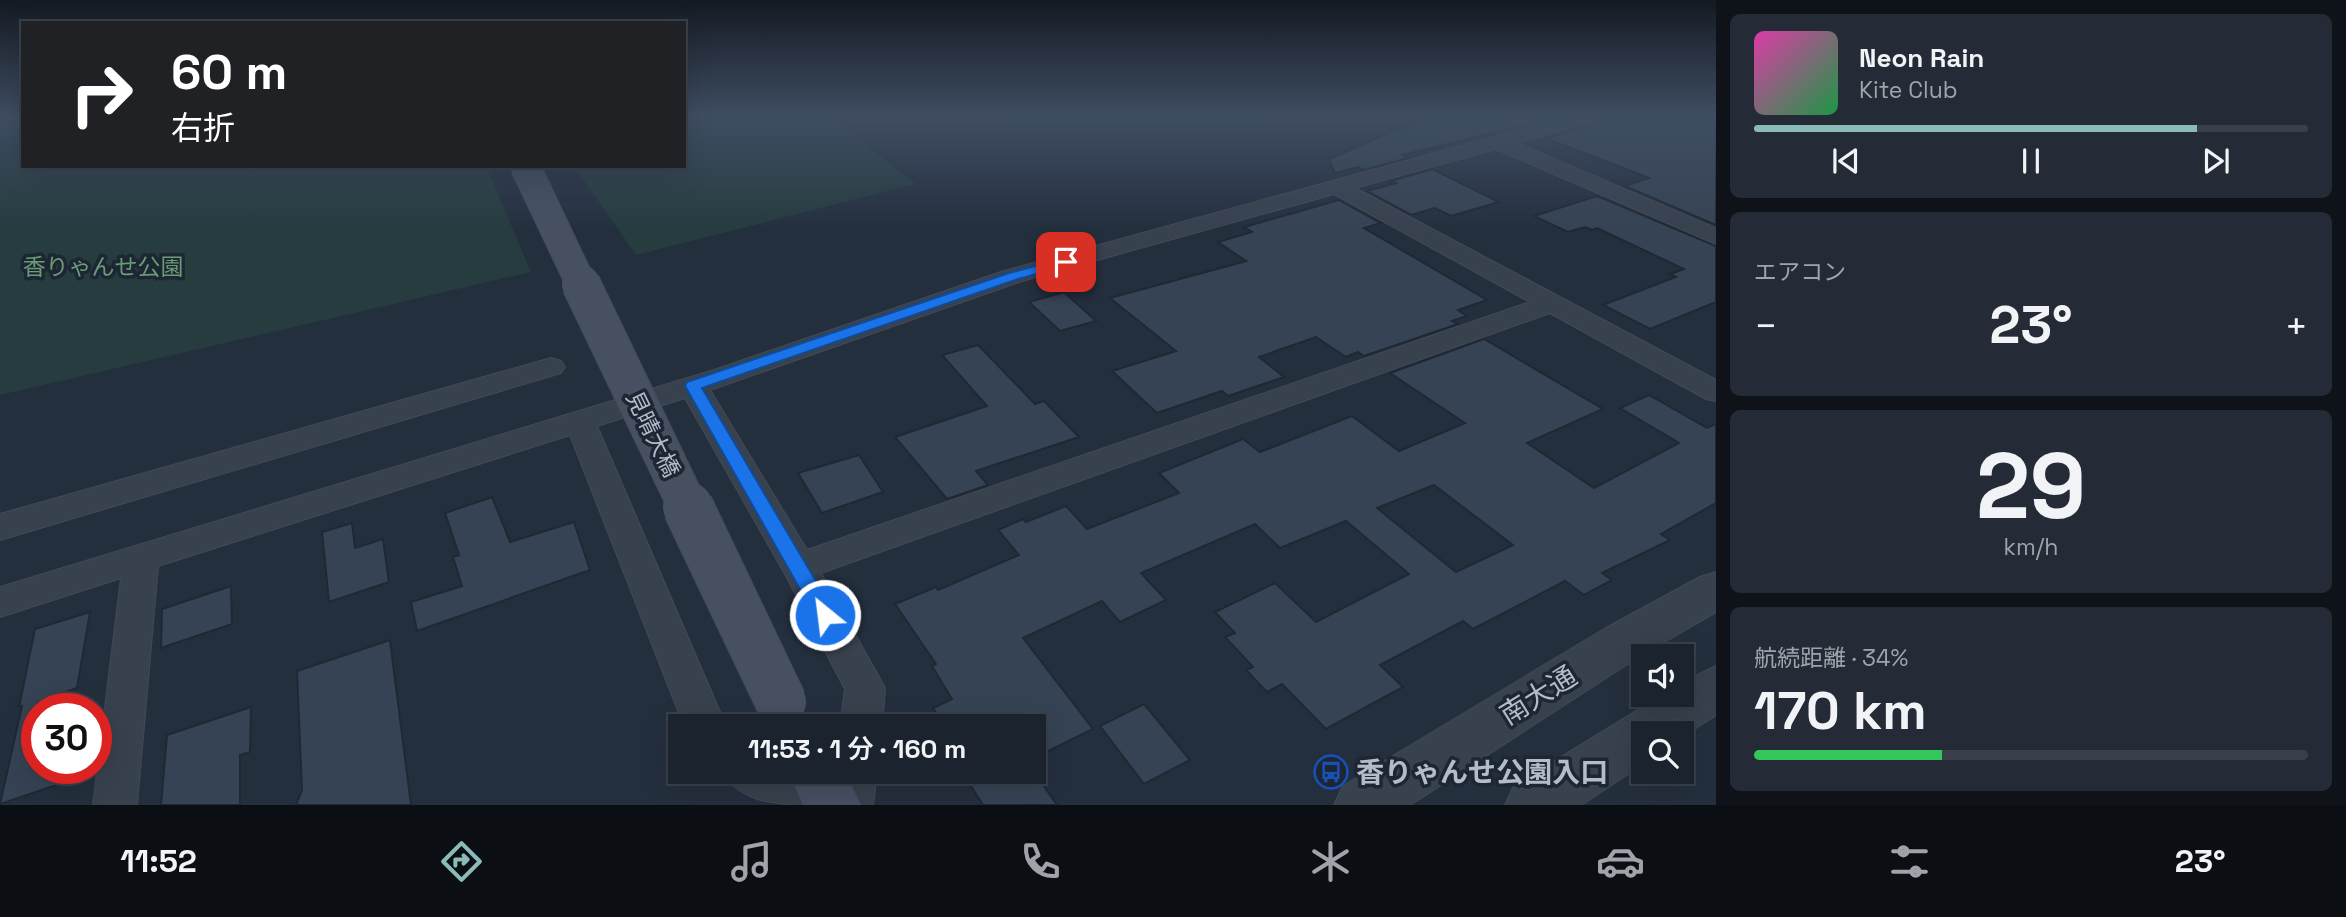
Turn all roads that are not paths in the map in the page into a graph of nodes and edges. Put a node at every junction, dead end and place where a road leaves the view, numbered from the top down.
1 (1457, 154) edge
2 (1525, 154) edge
3 (526, 168) edge
4 (1337, 187) junction
5 (1716, 237) edge
6 (1553, 303) junction
7 (551, 367) dead end
8 (693, 386) junction
9 (1716, 391) edge
10 (580, 421) junction
11 (0, 527) edge
12 (141, 558) junction
13 (799, 566) junction
14 (1716, 590) edge
15 (0, 602) edge
16 (1716, 688) edge
17 (700, 714) edge
18 (787, 714) edge
19 (862, 714) edge
20 (1664, 721) edge
21 (1631, 742) edge
22 (764, 784) edge
23 (822, 784) edge
24 (853, 784) edge
25 (115, 805) edge
26 (798, 805) edge
27 (832, 805) edge
28 (850, 805) edge
29 (1362, 805) edge
30 (1533, 805) edge

1 - 4 street
2 - 5 street
3 - 18 main road, 見晴大橋, bridge
4 - 6 street
4 - 8 street
6 - 9 street
6 - 13 street
7 - 11 street
8 - 10 street
8 - 13 street
10 - 12 street
10 - 17 street
12 - 15 street
12 - 25 street
13 - 19 street
14 - 29 street, 南大通
16 - 20 street
21 - 30 street
22 - 26 street
23 - 27 main road
24 - 28 street

